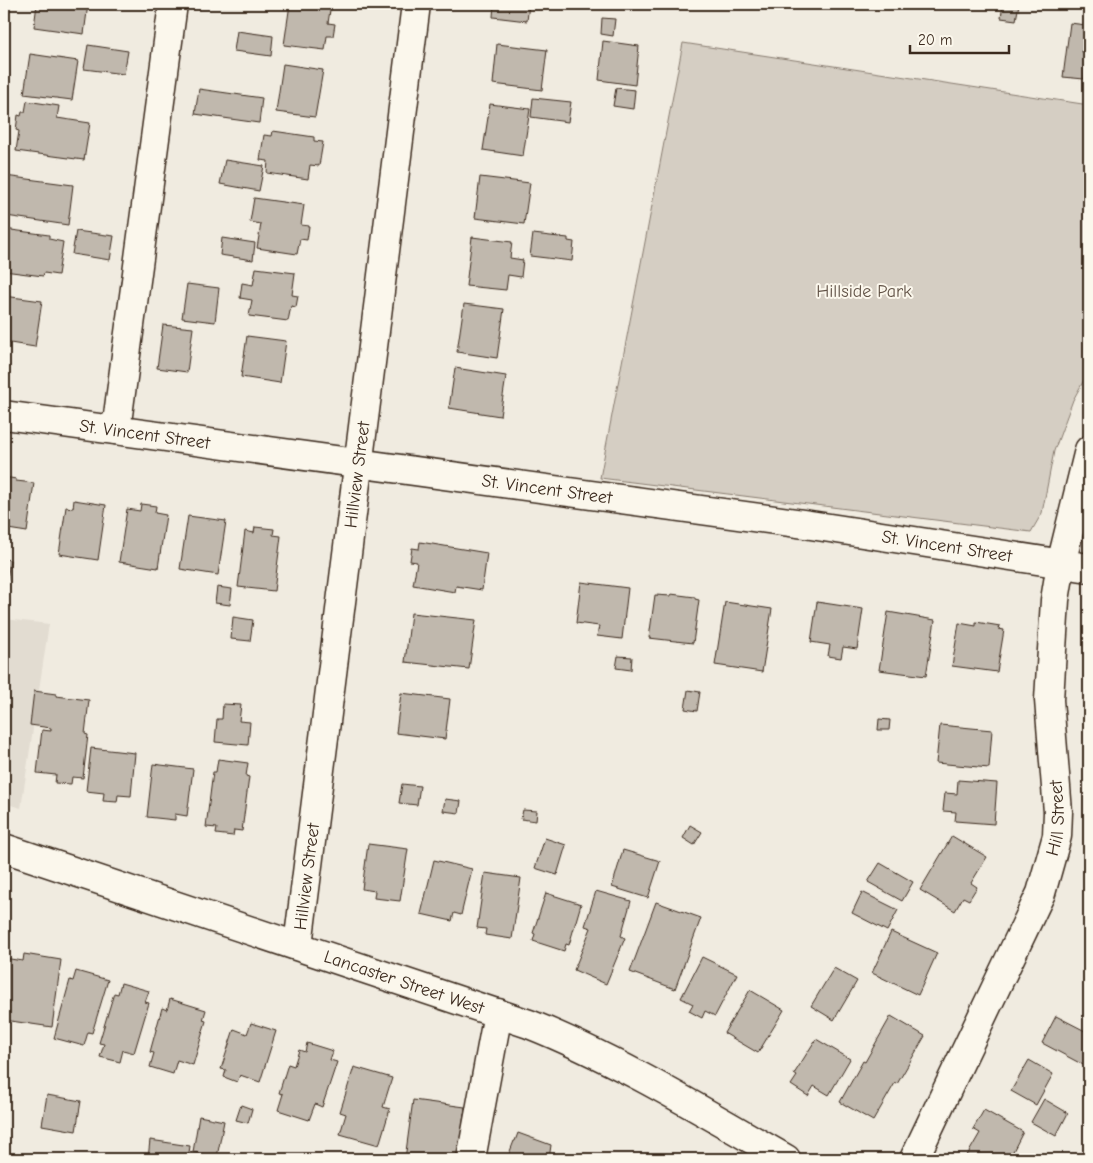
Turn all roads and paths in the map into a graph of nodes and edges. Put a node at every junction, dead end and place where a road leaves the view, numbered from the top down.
1 (173, 4) edge
2 (416, 4) edge
3 (4, 415) edge
4 (116, 430) junction
5 (1089, 450) edge
6 (359, 464) junction
7 (1061, 564) junction
8 (1089, 568) edge
9 (4, 848) edge
10 (298, 946) junction
11 (498, 1013) junction
12 (471, 1159) edge
13 (786, 1159) edge
14 (914, 1159) edge

1 - 4 street
2 - 6 street, Hillview Street
3 - 4 street, St. Vincent Street
4 - 6 street, St. Vincent Street
5 - 7 street, Hill Street
6 - 7 street, St. Vincent Street
6 - 10 street, Hillview Street
7 - 8 street, St. Vincent Street
7 - 14 street, Hill Street
9 - 10 street, Lancaster Street West
10 - 11 street, Lancaster Street West
11 - 12 street
11 - 13 street, Lancaster Street West

